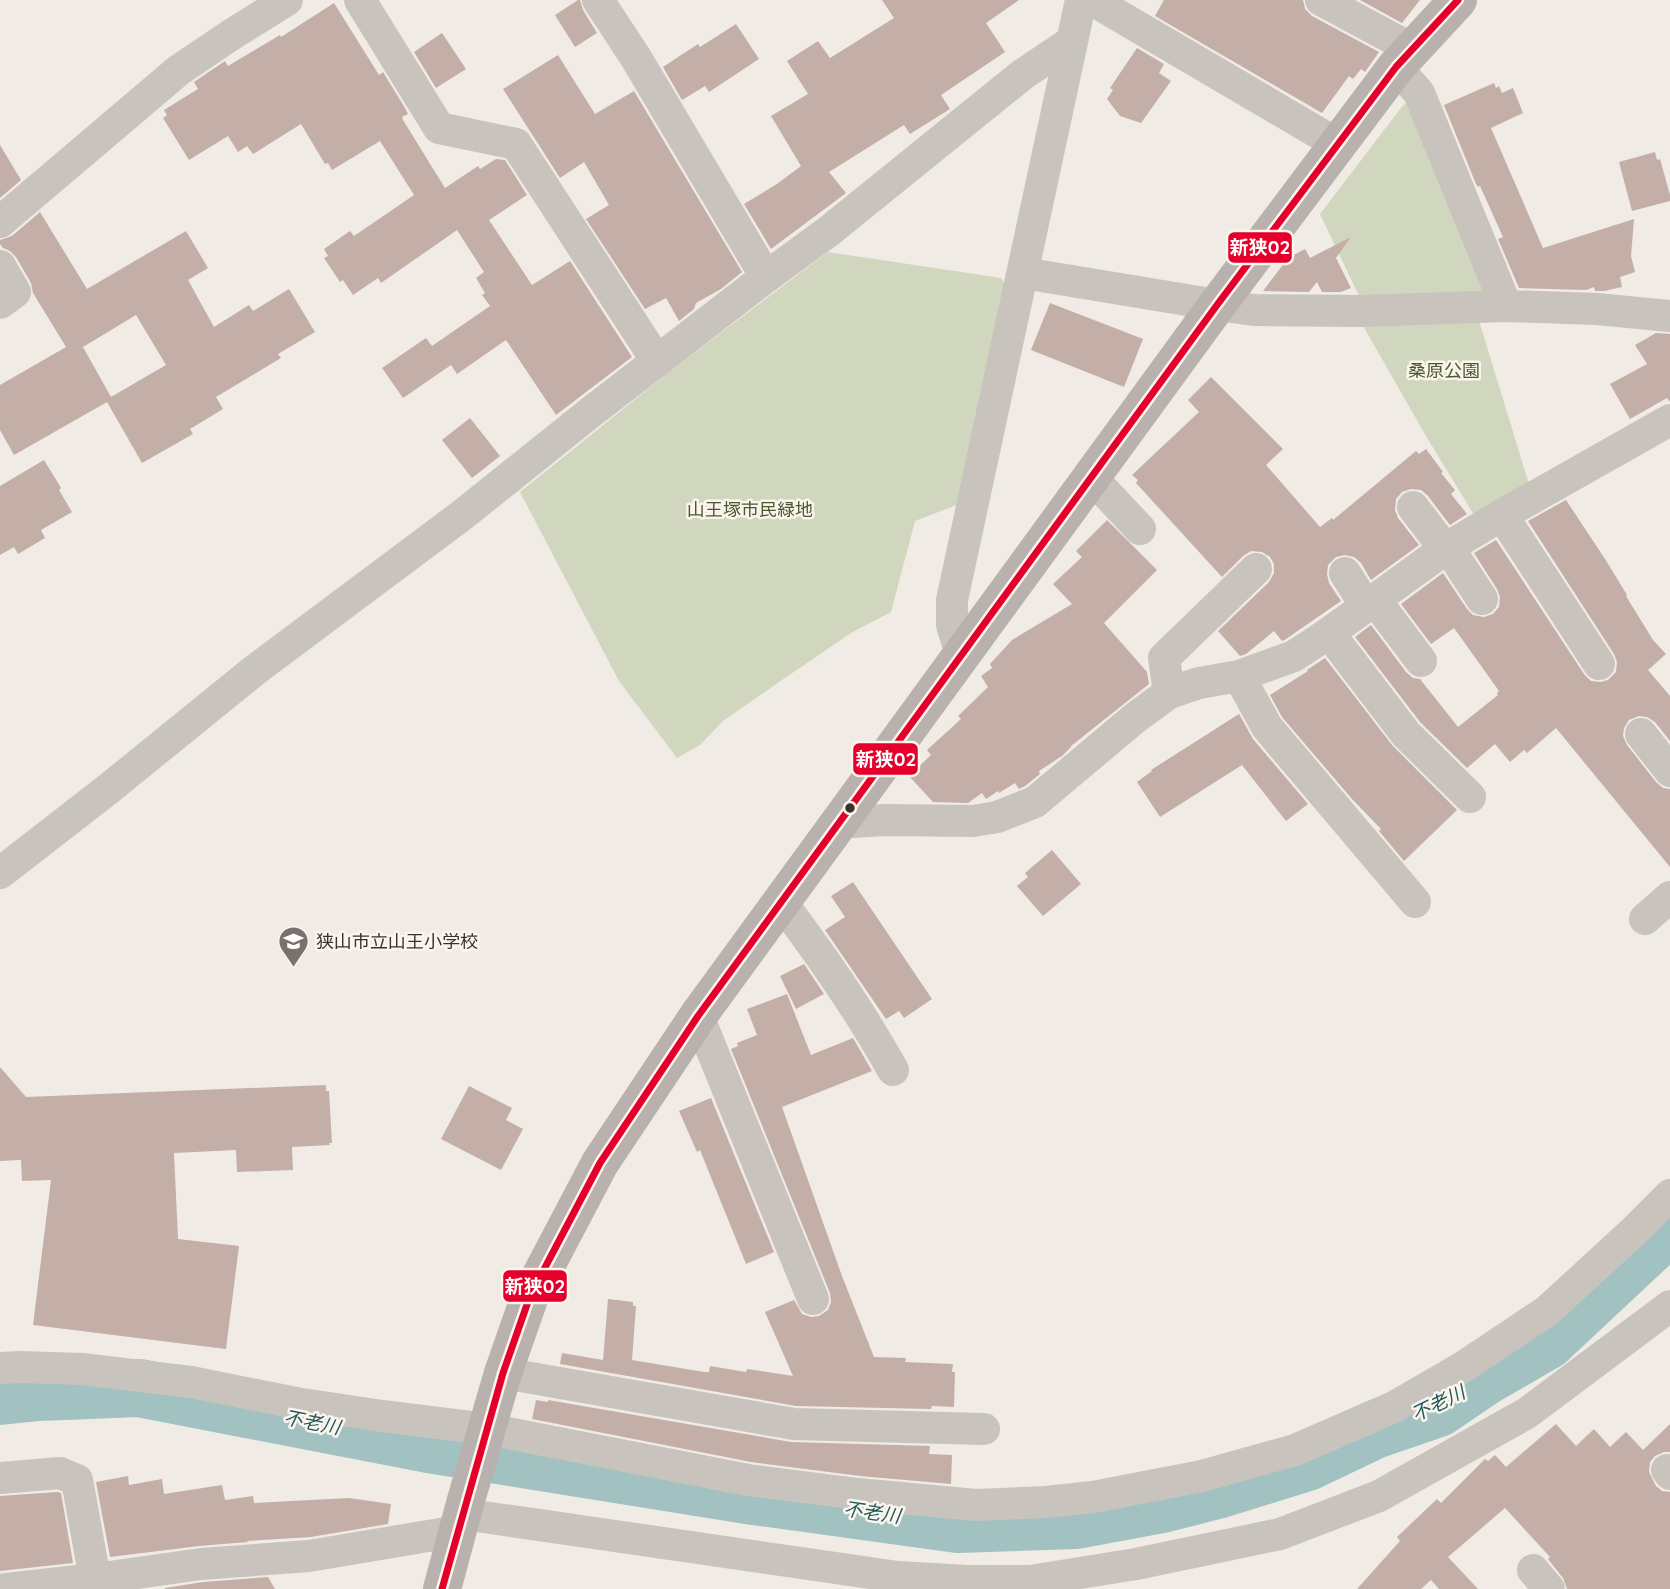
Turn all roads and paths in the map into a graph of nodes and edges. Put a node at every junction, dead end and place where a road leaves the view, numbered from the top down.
1 (287, 0) edge
2 (360, 0) edge
3 (598, 0) edge
4 (1081, 0) edge
5 (1092, 0) edge
6 (1321, 0) edge
7 (1458, 0) edge
8 (1071, 42) junction
9 (1404, 58) junction
10 (1339, 145) junction
11 (0, 222) edge
12 (0, 266) edge
13 (1023, 272) junction
14 (766, 277) junction
15 (0, 303) edge
16 (1217, 305) junction
17 (1506, 306) junction
18 (1669, 317) edge
19 (657, 361) junction
20 (1670, 420) edge
21 (1091, 477) junction
22 (1413, 507) dead end
23 (1502, 515) junction
24 (1140, 529) dead end
25 (1446, 548) junction
26 (1256, 569) dead end
27 (1345, 573) dead end
28 (1482, 599) dead end
29 (1371, 603) junction
30 (1329, 633) junction
31 (961, 654) junction
32 (1421, 661) dead end
33 (1599, 664) dead end
34 (1239, 676) junction
35 (1169, 693) junction
36 (1641, 734) dead end
37 (1670, 771) edge
38 (1470, 797) dead end
39 (838, 823) junction
40 (0, 873) edge
41 (1670, 897) edge
42 (780, 902) junction
43 (1415, 902) dead end
44 (1645, 919) dead end
45 (698, 1016) junction
46 (893, 1070) dead end
47 (1670, 1195) edge
48 (813, 1299) dead end
49 (1670, 1306) edge
50 (0, 1368) edge
51 (503, 1373) junction
52 (984, 1429) dead end
53 (485, 1434) junction
54 (0, 1478) edge
55 (462, 1515) junction
56 (95, 1579) junction
57 (1032, 1586) edge
58 (6, 1589) edge
59 (442, 1589) edge

1 - 11 street
2 - 19 street
3 - 14 street
4 - 8 street
5 - 10 street
6 - 9 street
7 - 9 main road
8 - 13 street
8 - 14 street
9 - 10 main road
9 - 17 street
10 - 16 main road
12 - 15 street
13 - 16 street
13 - 31 street
14 - 19 street
16 - 17 street
16 - 21 main road
17 - 18 street
19 - 40 street
20 - 23 street
21 - 24 street
21 - 31 main road
22 - 25 street
23 - 25 street
23 - 33 street
25 - 28 street
25 - 29 street
26 - 35 street
27 - 29 street
29 - 30 street
29 - 32 street
30 - 34 street
30 - 38 street
31 - 39 main road
34 - 35 street
34 - 43 street
35 - 39 street
36 - 37 street
39 - 42 main road
41 - 44 street
42 - 45 main road
42 - 46 street
45 - 48 street
45 - 51 main road
47 - 53 street
49 - 57 street
50 - 53 street
51 - 52 street
51 - 53 main road
53 - 55 main road
54 - 56 street
55 - 56 street
55 - 57 street
55 - 59 main road
56 - 58 street

